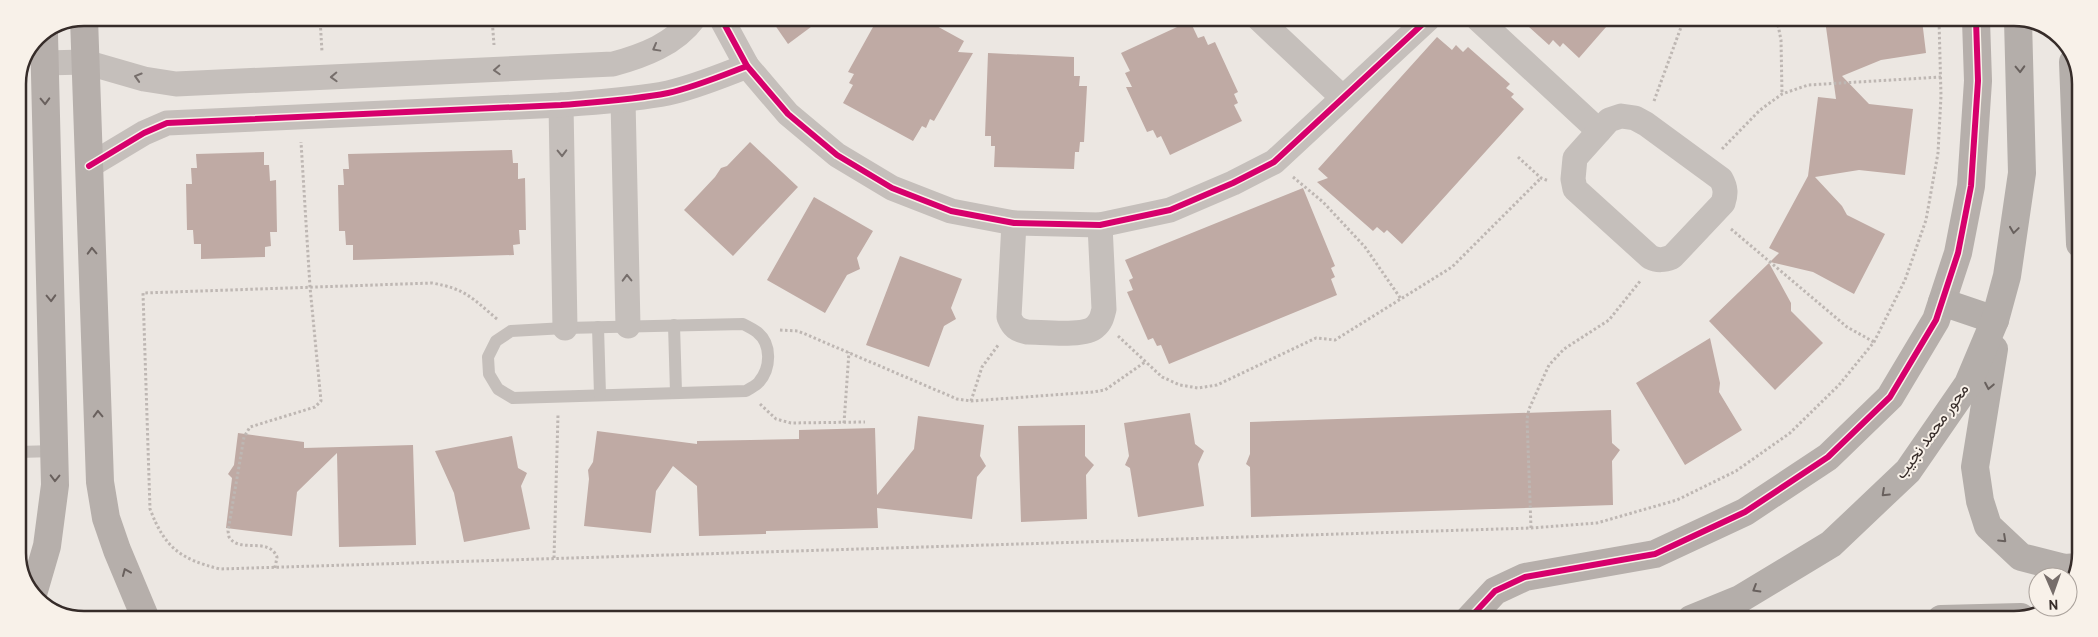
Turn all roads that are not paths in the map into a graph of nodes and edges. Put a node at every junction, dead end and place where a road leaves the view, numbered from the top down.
1 (84, 26) edge
2 (685, 26) edge
3 (725, 26) edge
4 (1266, 26) edge
5 (1420, 26) edge
6 (1486, 26) edge
7 (1976, 26) edge
8 (2018, 27) edge
9 (44, 42) edge
10 (85, 62) junction
11 (44, 63) junction
12 (747, 66) junction
13 (451, 72) junction
14 (165, 82) junction
15 (1343, 98) junction
16 (623, 100) junction
17 (561, 104) junction
18 (454, 109) junction
19 (167, 123) junction
20 (1599, 131) junction
21 (89, 166) junction
22 (1014, 223) junction
23 (1100, 225) junction
24 (1942, 302) junction
25 (1994, 320) junction
26 (674, 325) junction
27 (628, 326) junction
28 (598, 327) junction
29 (565, 328) junction
30 (676, 392) junction
31 (600, 395) junction
32 (55, 451) junction
33 (26, 452) edge
34 (2060, 567) edge
35 (36, 585) edge
36 (142, 611) edge
37 (1476, 611) edge
38 (1711, 611) edge

1 - 10 street
2 -> 13 street
3 - 12 street
4 - 15 street
5 - 15 street
6 - 20 street
7 - 24 street
8 -> 25 main road, محور محمد نجيب
9 - 11 street
10 - 11 street
14 -> 10 street
10 - 21 street
11 -> 32 street
12 - 16 street
12 - 22 street
13 -> 14 street
13 - 18 street
14 - 19 street
15 - 23 street
16 - 17 street
27 -> 16 street
17 - 18 street
17 -> 29 street
18 - 19 street
19 - 21 street
20 - 20 street
36 -> 21 street
22 - 23 street
22 - 23 street
24 - 25 main road
24 - 37 street
25 -> 34 main road
25 -> 38 main road, محور محمد نجيب
26 - 27 lane
26 - 30 lane
26 - 30 lane
27 - 28 lane
28 - 29 lane
28 - 31 lane
29 - 31 lane
30 - 31 lane
32 - 33 lane
32 -> 35 street

